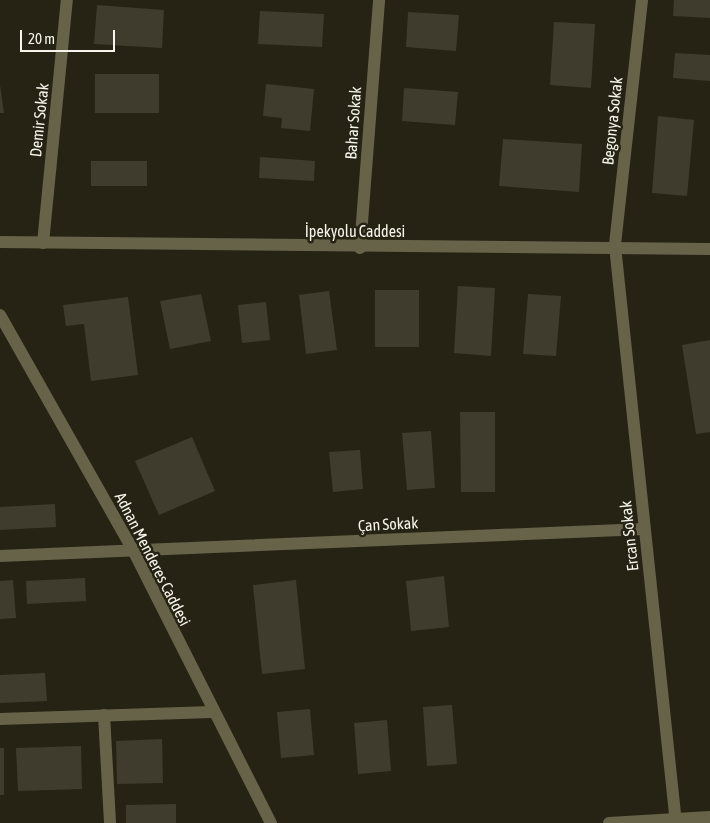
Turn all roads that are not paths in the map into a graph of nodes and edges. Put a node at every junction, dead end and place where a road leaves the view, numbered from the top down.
1 (67, 0) edge
2 (379, 0) edge
3 (642, 0) edge
4 (0, 242) edge
5 (44, 243) junction
6 (615, 246) junction
7 (360, 248) junction
8 (710, 249) edge
9 (0, 315) edge
10 (6, 338) edge
11 (644, 529) junction
12 (134, 552) junction
13 (0, 556) edge
14 (212, 712) junction
15 (104, 715) junction
16 (0, 719) edge
17 (710, 817) edge
18 (676, 821) edge
19 (110, 823) edge
20 (270, 823) edge
21 (609, 823) edge

1 - 5 street, Demir Sokak
2 - 7 street, Bahar Sokak
3 - 6 street, Begonya Sokak
4 - 5 street, İpekyolu Caddesi
5 - 7 street, İpekyolu Caddesi
6 - 7 street, İpekyolu Caddesi
6 - 8 street, İpekyolu Caddesi
6 - 11 street, Ercan Sokak
9 - 10 street, Adnan Menderes Caddesi
10 - 12 street, Adnan Menderes Caddesi
11 - 12 street, Çan Sokak
11 - 18 street, Ercan Sokak
12 - 13 street, Çan Sokak
12 - 14 street, Adnan Menderes Caddesi
14 - 15 street
14 - 20 street, Adnan Menderes Caddesi
15 - 16 street
15 - 19 street
17 - 18 street
18 - 21 street

